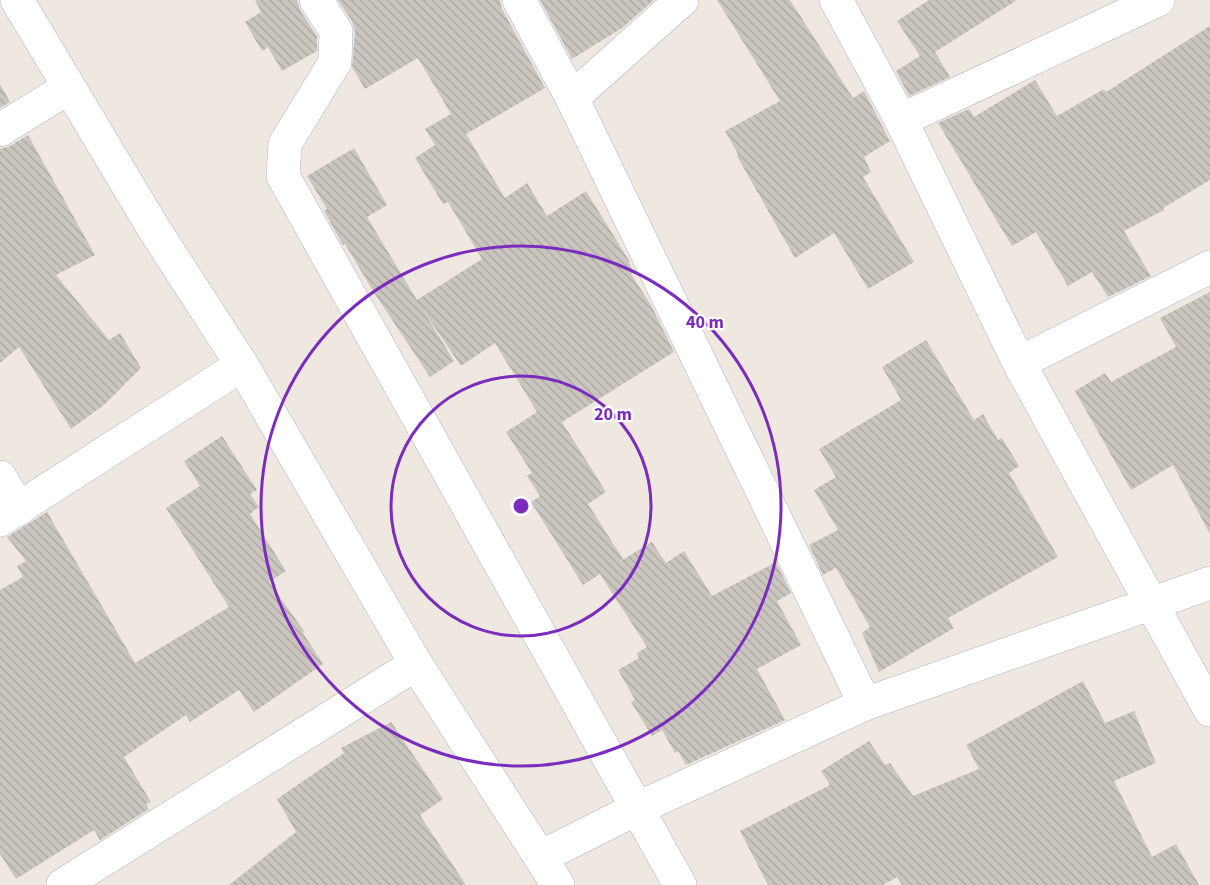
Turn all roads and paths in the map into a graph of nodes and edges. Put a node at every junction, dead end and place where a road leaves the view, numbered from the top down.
1 (17, 0) edge
2 (316, 0) edge
3 (519, 0) edge
4 (682, 0) edge
5 (836, 0) edge
6 (1158, 0) edge
7 (68, 88) junction
8 (572, 98) junction
9 (902, 120) junction
10 (0, 130) edge
11 (1210, 267) edge
12 (1019, 363) junction
13 (242, 365) junction
14 (0, 477) edge
15 (10, 514) edge
16 (1210, 583) edge
17 (1151, 604) junction
18 (416, 664) junction
19 (865, 704) junction
20 (1210, 710) edge
21 (636, 809) junction
22 (541, 857) junction
23 (63, 885) edge
24 (558, 885) edge
25 (680, 885) edge

1 - 7 street
2 - 21 street
3 - 8 street
4 - 8 street
5 - 9 street
6 - 9 street
7 - 10 street
7 - 13 street
8 - 19 street
9 - 12 street
11 - 12 street
12 - 17 street
13 - 15 street
13 - 18 street
14 - 15 street
16 - 17 street
17 - 19 street
17 - 20 street
18 - 22 street
18 - 23 street
19 - 21 street
21 - 22 street
21 - 25 street
22 - 24 street

